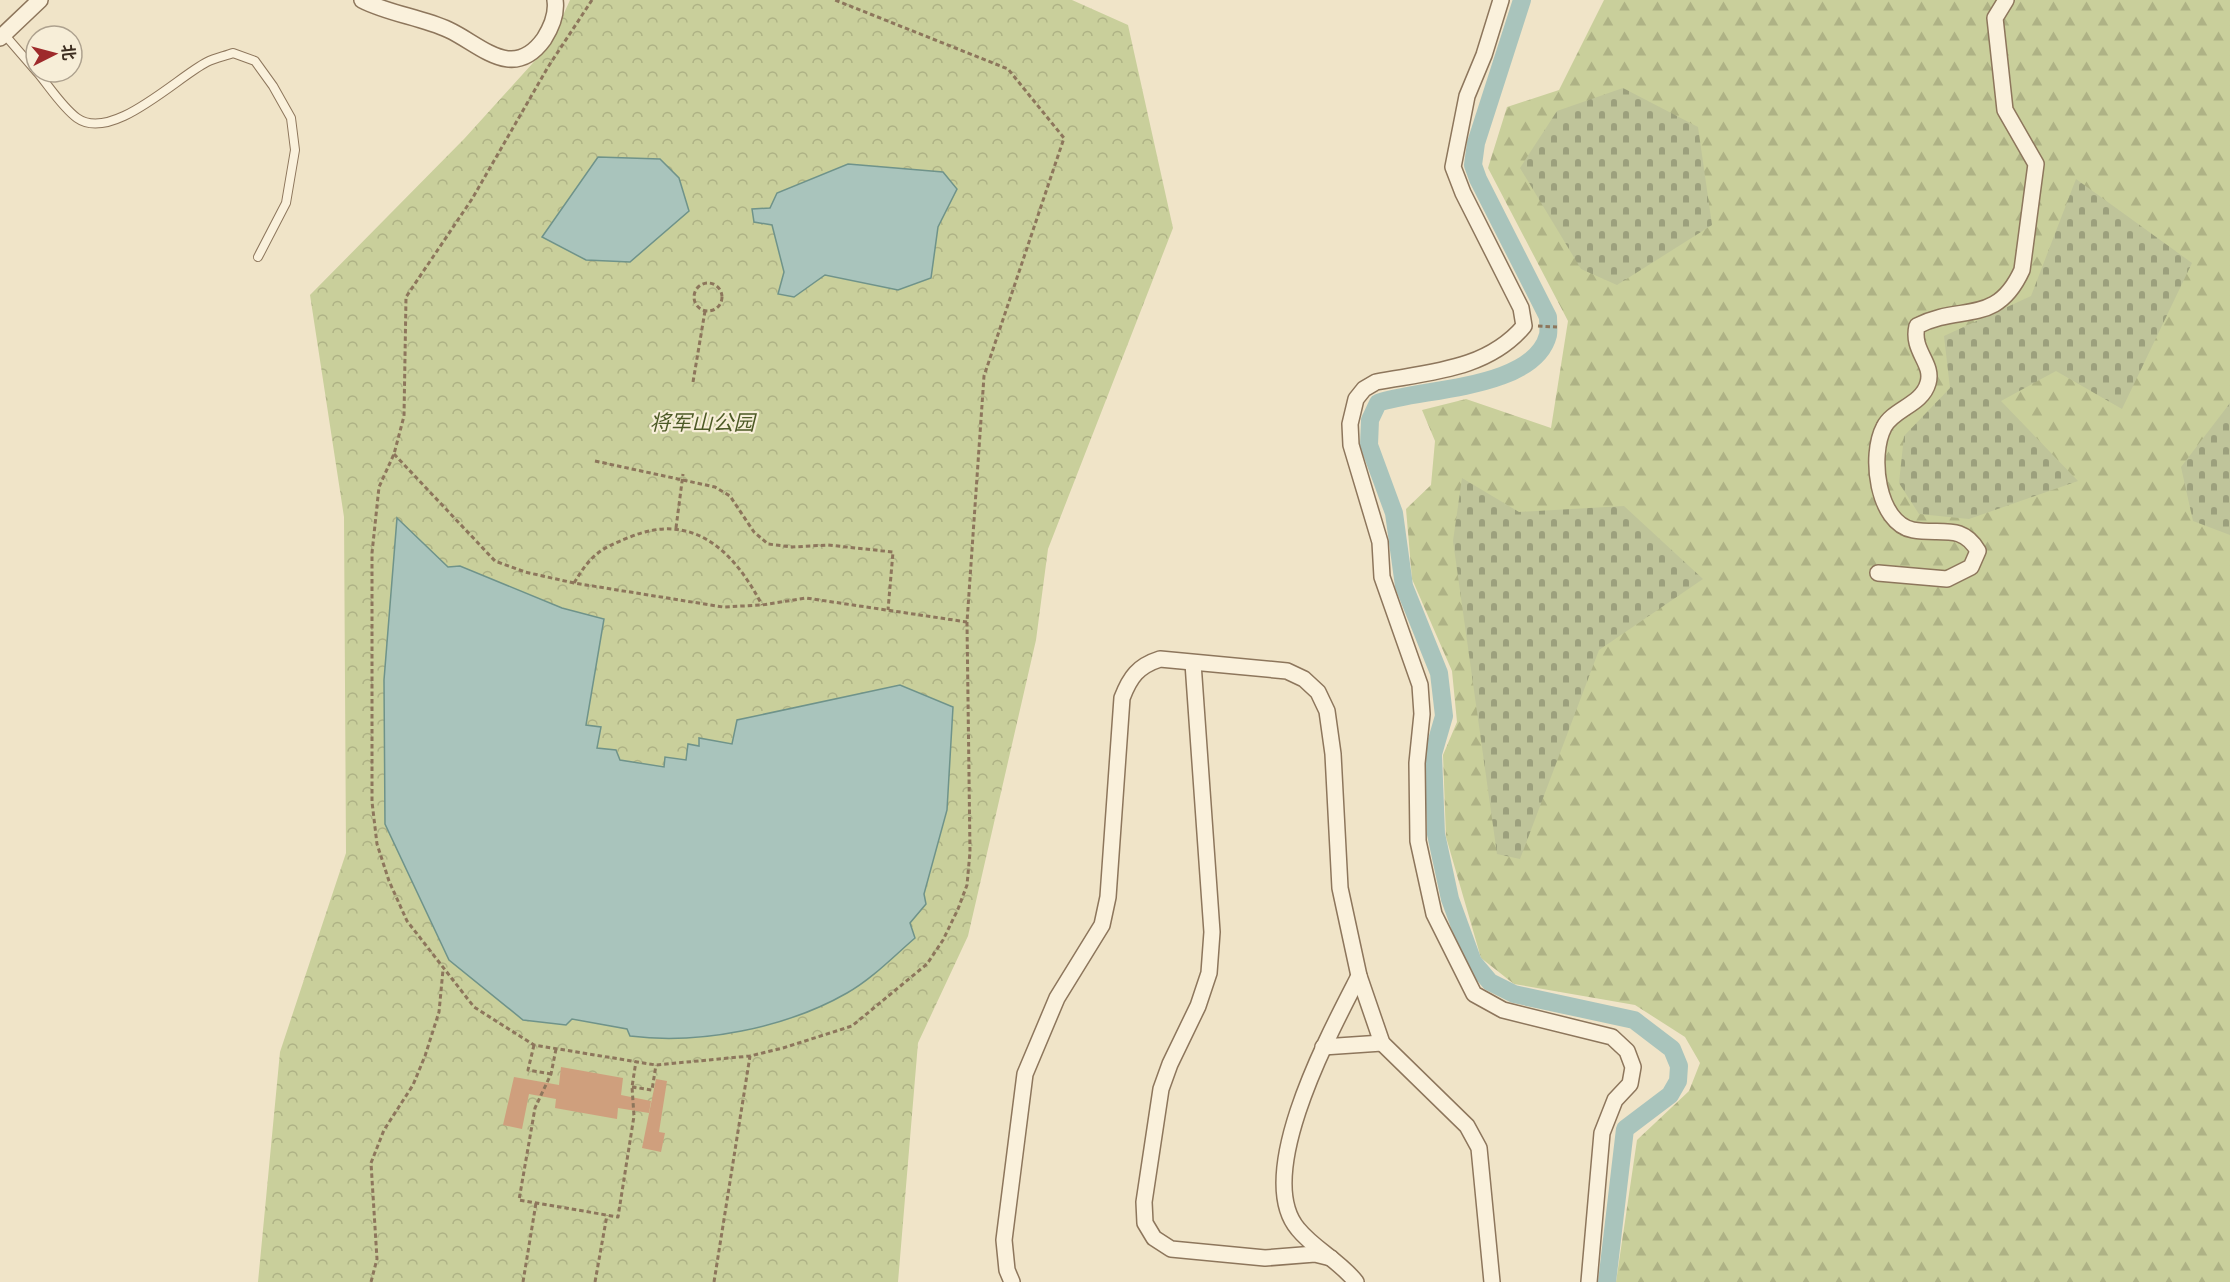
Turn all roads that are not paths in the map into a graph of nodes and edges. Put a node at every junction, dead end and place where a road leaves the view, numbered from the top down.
1 (40, 0) edge
2 (362, 0) edge
3 (555, 0) edge
4 (1501, 0) edge
5 (2006, 0) edge
6 (2, 36) edge
7 (24, 58) edge
8 (48, 84) edge
9 (258, 257) dead end
10 (1878, 573) dead end
11 (1193, 663) junction
12 (1359, 976) junction
13 (1382, 1043) junction
14 (1323, 1047) junction
15 (1330, 1258) junction
16 (1012, 1282) edge
17 (1356, 1282) edge
18 (1492, 1282) edge
19 (1589, 1282) edge

1 - 6 street
2 - 3 street
4 - 19 street
5 - 10 street
6 - 7 lane
8 - 9 lane
11 - 12 street
11 - 15 street
11 - 16 street
12 - 13 street
12 - 14 street
13 - 14 street
13 - 18 street
14 - 15 street
15 - 17 street

